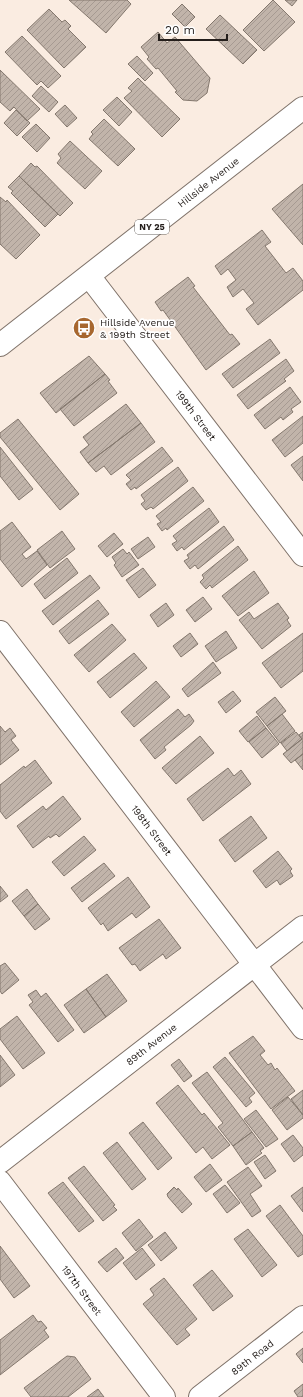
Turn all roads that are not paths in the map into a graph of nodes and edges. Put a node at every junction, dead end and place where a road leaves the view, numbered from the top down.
1 (302, 112) edge
2 (89, 276) junction
3 (0, 345) edge
4 (303, 555) edge
5 (0, 632) edge
6 (303, 927) edge
7 (254, 964) junction
8 (303, 1028) edge
9 (0, 1162) edge
10 (0, 1182) edge
11 (303, 1318) edge
12 (164, 1397) edge
13 (200, 1397) edge

1 - 2 street, Hillside Avenue / NY 25
2 - 3 street, Hillside Avenue / NY 25
2 - 4 street, 199th Street
5 - 7 street, 198th Street
6 - 7 street, 89th Avenue
7 - 8 street, 198th Street
7 - 9 street, 89th Avenue
10 - 12 street, 197th Street
11 - 13 street, 89th Road

